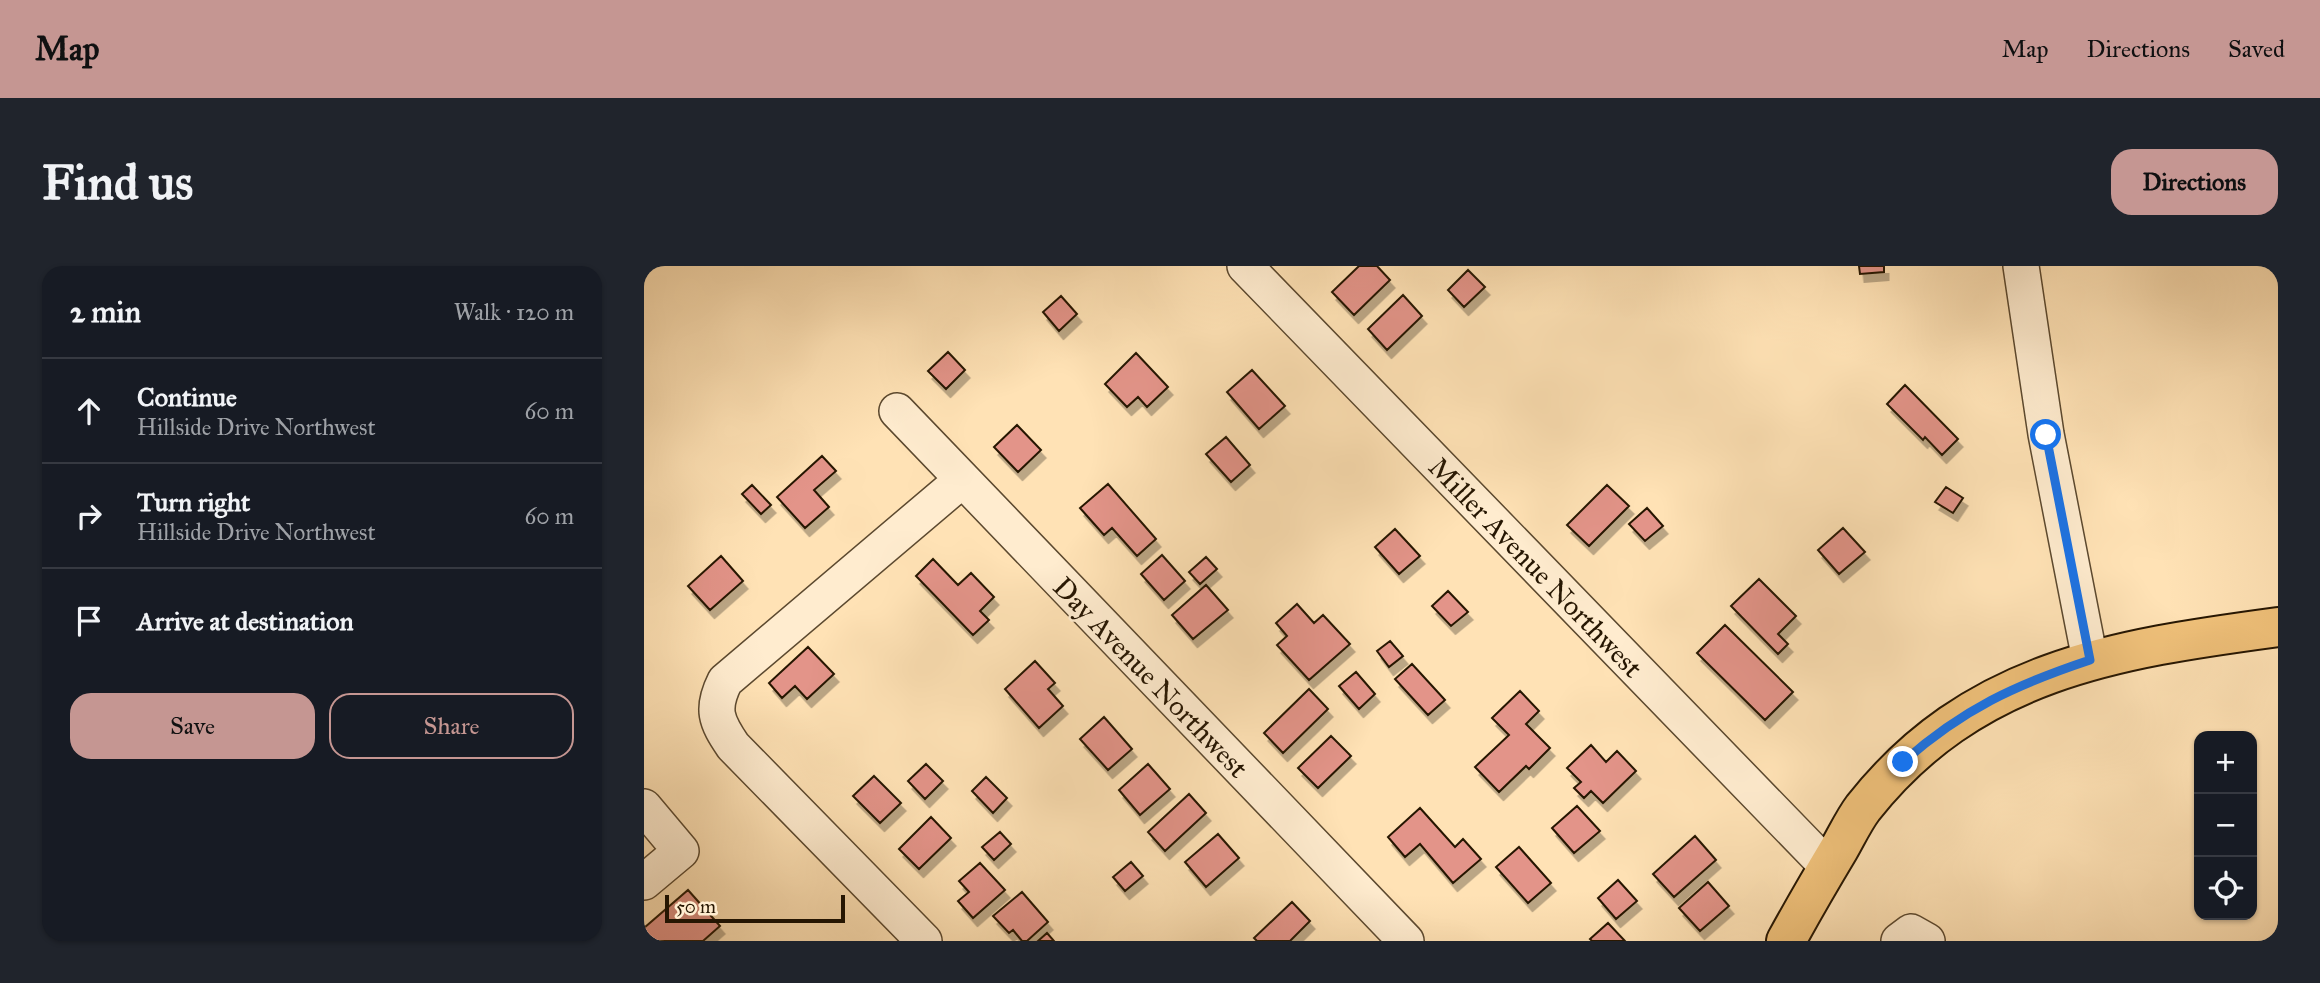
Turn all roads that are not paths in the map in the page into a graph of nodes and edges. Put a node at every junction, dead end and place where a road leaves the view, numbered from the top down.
1 (1245, 266) edge
2 (2021, 266) edge
3 (897, 411) dead end
4 (962, 480) junction
5 (2278, 626) edge
6 (2090, 660) junction
7 (644, 807) edge
8 (1828, 867) junction
9 (644, 882) edge
10 (924, 941) edge
11 (1406, 941) edge
12 (1786, 941) edge
13 (1899, 941) edge
14 (1927, 941) edge

1 - 8 street, Miller Avenue Northwest
2 - 6 street
3 - 4 street, Day Avenue Northwest
4 - 10 street
4 - 11 street, Day Avenue Northwest
5 - 6 main road
6 - 8 main road
7 - 9 street
8 - 12 main road
13 - 14 street

